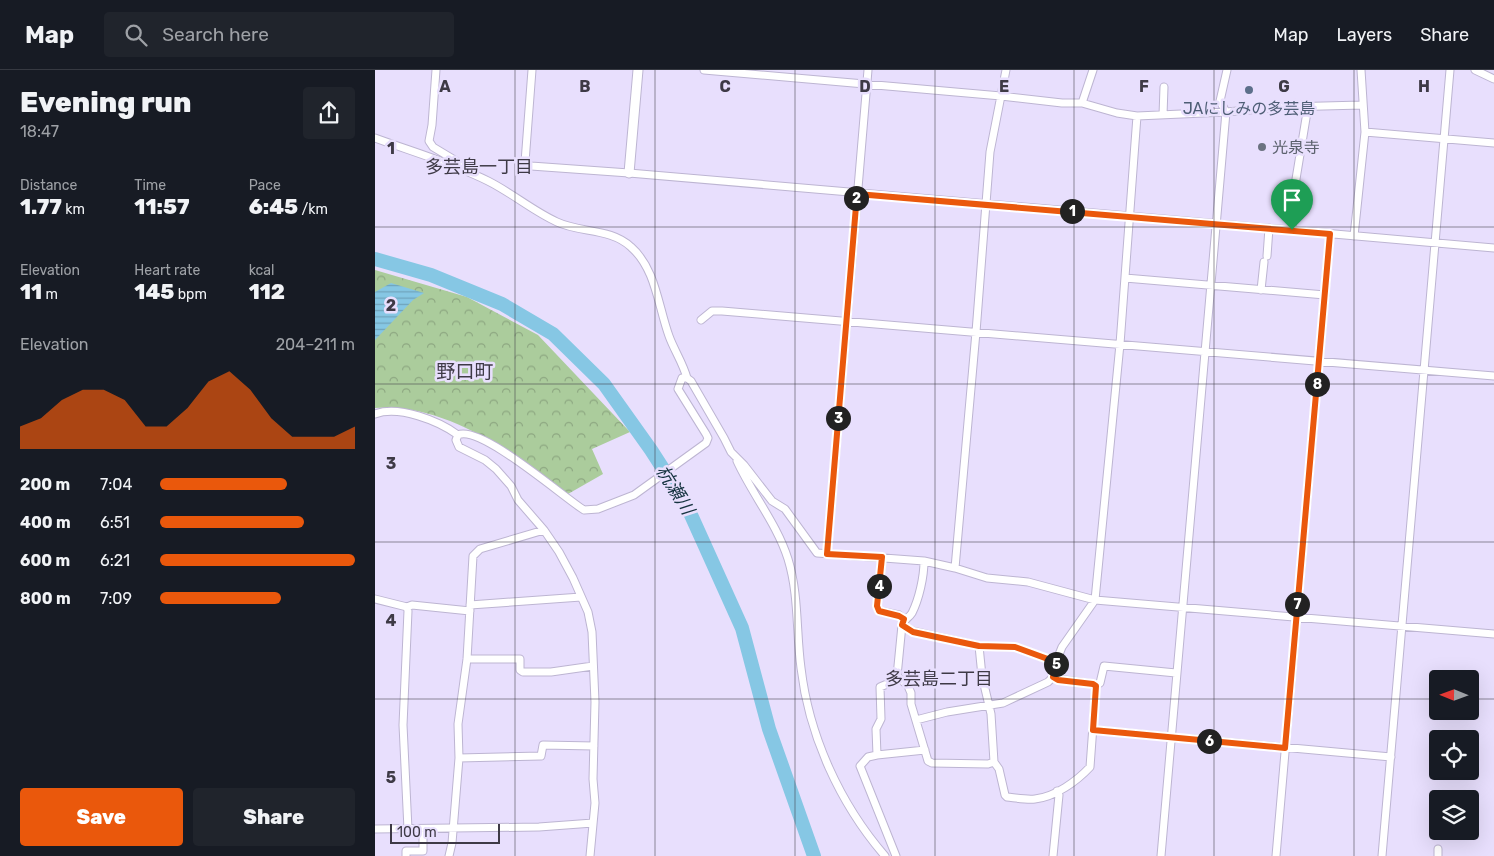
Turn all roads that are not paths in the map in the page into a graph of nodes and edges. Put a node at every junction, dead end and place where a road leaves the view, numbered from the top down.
1 (436, 70) edge
2 (532, 70) edge
3 (638, 70) edge
4 (704, 70) edge
5 (868, 70) edge
6 (1006, 70) edge
7 (1093, 70) edge
8 (1227, 70) edge
9 (1361, 70) edge
10 (1450, 70) edge
11 (1475, 70) edge
12 (1494, 79) edge
13 (867, 85) junction
14 (1164, 87) dead end
15 (1001, 96) junction
16 (1082, 103) junction
17 (1362, 105) junction
18 (1308, 106) junction
19 (1226, 112) junction
20 (1163, 115) junction
21 (1137, 116) junction
22 (1365, 132) junction
23 (375, 138) edge
24 (1444, 138) junction
25 (1494, 142) edge
26 (629, 173) junction
27 (487, 180) junction
28 (857, 194) junction
29 (986, 204) junction
30 (1129, 216) junction
31 (1215, 224) junction
32 (1269, 228) junction
33 (1292, 230) junction
34 (1330, 234) junction
35 (1354, 236) junction
36 (1435, 243) junction
37 (1494, 248) edge
38 (1125, 278) junction
39 (1210, 286) junction
40 (1261, 290) junction
41 (1325, 295) junction
42 (701, 320) dead end
43 (846, 322) junction
44 (976, 332) junction
45 (1120, 344) junction
46 (1205, 352) junction
47 (1319, 362) junction
48 (1425, 370) junction
49 (1494, 376) edge
50 (687, 378) junction
51 (375, 414) edge
52 (457, 435) junction
53 (736, 459) junction
54 (544, 530) junction
55 (827, 554) junction
56 (882, 557) junction
57 (925, 561) junction
58 (955, 568) junction
59 (581, 597) junction
60 (375, 599) edge
61 (1095, 600) junction
62 (407, 607) junction
63 (1181, 607) junction
64 (470, 608) junction
65 (1296, 617) junction
66 (903, 622) junction
67 (1402, 627) junction
68 (1494, 634) edge
69 (979, 646) junction
70 (467, 659) junction
71 (1056, 662) junction
72 (593, 666) junction
73 (1176, 673) junction
74 (1053, 677) junction
75 (899, 679) junction
76 (1096, 686) junction
77 (988, 706) junction
78 (916, 720) junction
79 (1093, 730) junction
80 (1171, 737) junction
81 (594, 746) junction
82 (1285, 748) junction
83 (925, 750) junction
84 (877, 754) junction
85 (1391, 757) junction
86 (459, 758) junction
87 (994, 762) junction
88 (1057, 791) junction
89 (593, 823) junction
90 (453, 827) junction
91 (423, 828) junction
92 (375, 829) edge
93 (408, 829) junction
94 (406, 856) edge
95 (449, 856) edge
96 (590, 856) edge
97 (885, 856) edge
98 (896, 856) edge
99 (1053, 856) edge
100 (1161, 856) edge
101 (1276, 856) edge
102 (1382, 856) edge

1 - 27 street
2 - 26 street
3 - 26 street
4 - 13 street
5 - 13 street
6 - 15 street
7 - 16 street
8 - 19 street
9 - 17 street
10 - 24 street
11 - 12 street
13 - 15 street
13 - 28 street
14 - 20 street
15 - 16 street
15 - 29 street
16 - 21 street
17 - 18 street
17 - 22 street
18 - 19 street
18 - 33 street
19 - 20 street
19 - 31 street
20 - 21 street
21 - 30 street
22 - 24 street
22 - 35 street
23 - 27 street
24 - 25 street
24 - 36 street
26 - 28 street
27 - 50 street
28 - 29 street
28 - 43 street
29 - 30 street
29 - 44 street
30 - 31 street
30 - 38 street
31 - 32 street
31 - 39 street
32 - 33 street
32 - 40 street
33 - 34 street
34 - 35 street
34 - 41 street
35 - 36 street
36 - 37 street
36 - 48 street
38 - 39 street
38 - 45 street
39 - 40 street
39 - 46 street
40 - 41 street
41 - 47 street
42 - 43 street
43 - 44 street
43 - 55 street
44 - 45 street
44 - 58 street
45 - 46 street
45 - 61 street
46 - 47 street
46 - 63 street
47 - 48 street
47 - 65 street
48 - 49 street
48 - 67 street
50 - 52 street
50 - 53 street
51 - 52 street
52 - 54 street
53 - 55 street
53 - 97 street
54 - 59 street
54 - 64 street
55 - 56 street
56 - 57 street
56 - 66 street
57 - 58 street
57 - 66 street
58 - 61 street
59 - 64 street
59 - 72 street
60 - 62 street
61 - 63 street
61 - 71 street
62 - 64 street
62 - 93 street
63 - 65 street
63 - 73 street
64 - 70 street
65 - 67 street
65 - 82 street
66 - 69 street
66 - 75 street
67 - 68 street
67 - 85 street
69 - 71 street
69 - 77 street
70 - 72 street
70 - 86 street
71 - 74 street
72 - 81 street
73 - 76 street
73 - 80 street
74 - 76 street
74 - 77 street
75 - 78 street
75 - 84 street
76 - 79 street
77 - 78 street
77 - 87 street
78 - 83 street
79 - 80 street
79 - 88 street
80 - 82 street
80 - 100 street
81 - 86 street
81 - 89 street
82 - 85 street
82 - 101 street
83 - 84 street
83 - 87 street
84 - 98 street
85 - 102 street
86 - 90 street
87 - 88 street
88 - 99 street
89 - 90 street
89 - 96 street
90 - 91 street
90 - 95 street
91 - 93 street
91 - 94 street
92 - 93 street

